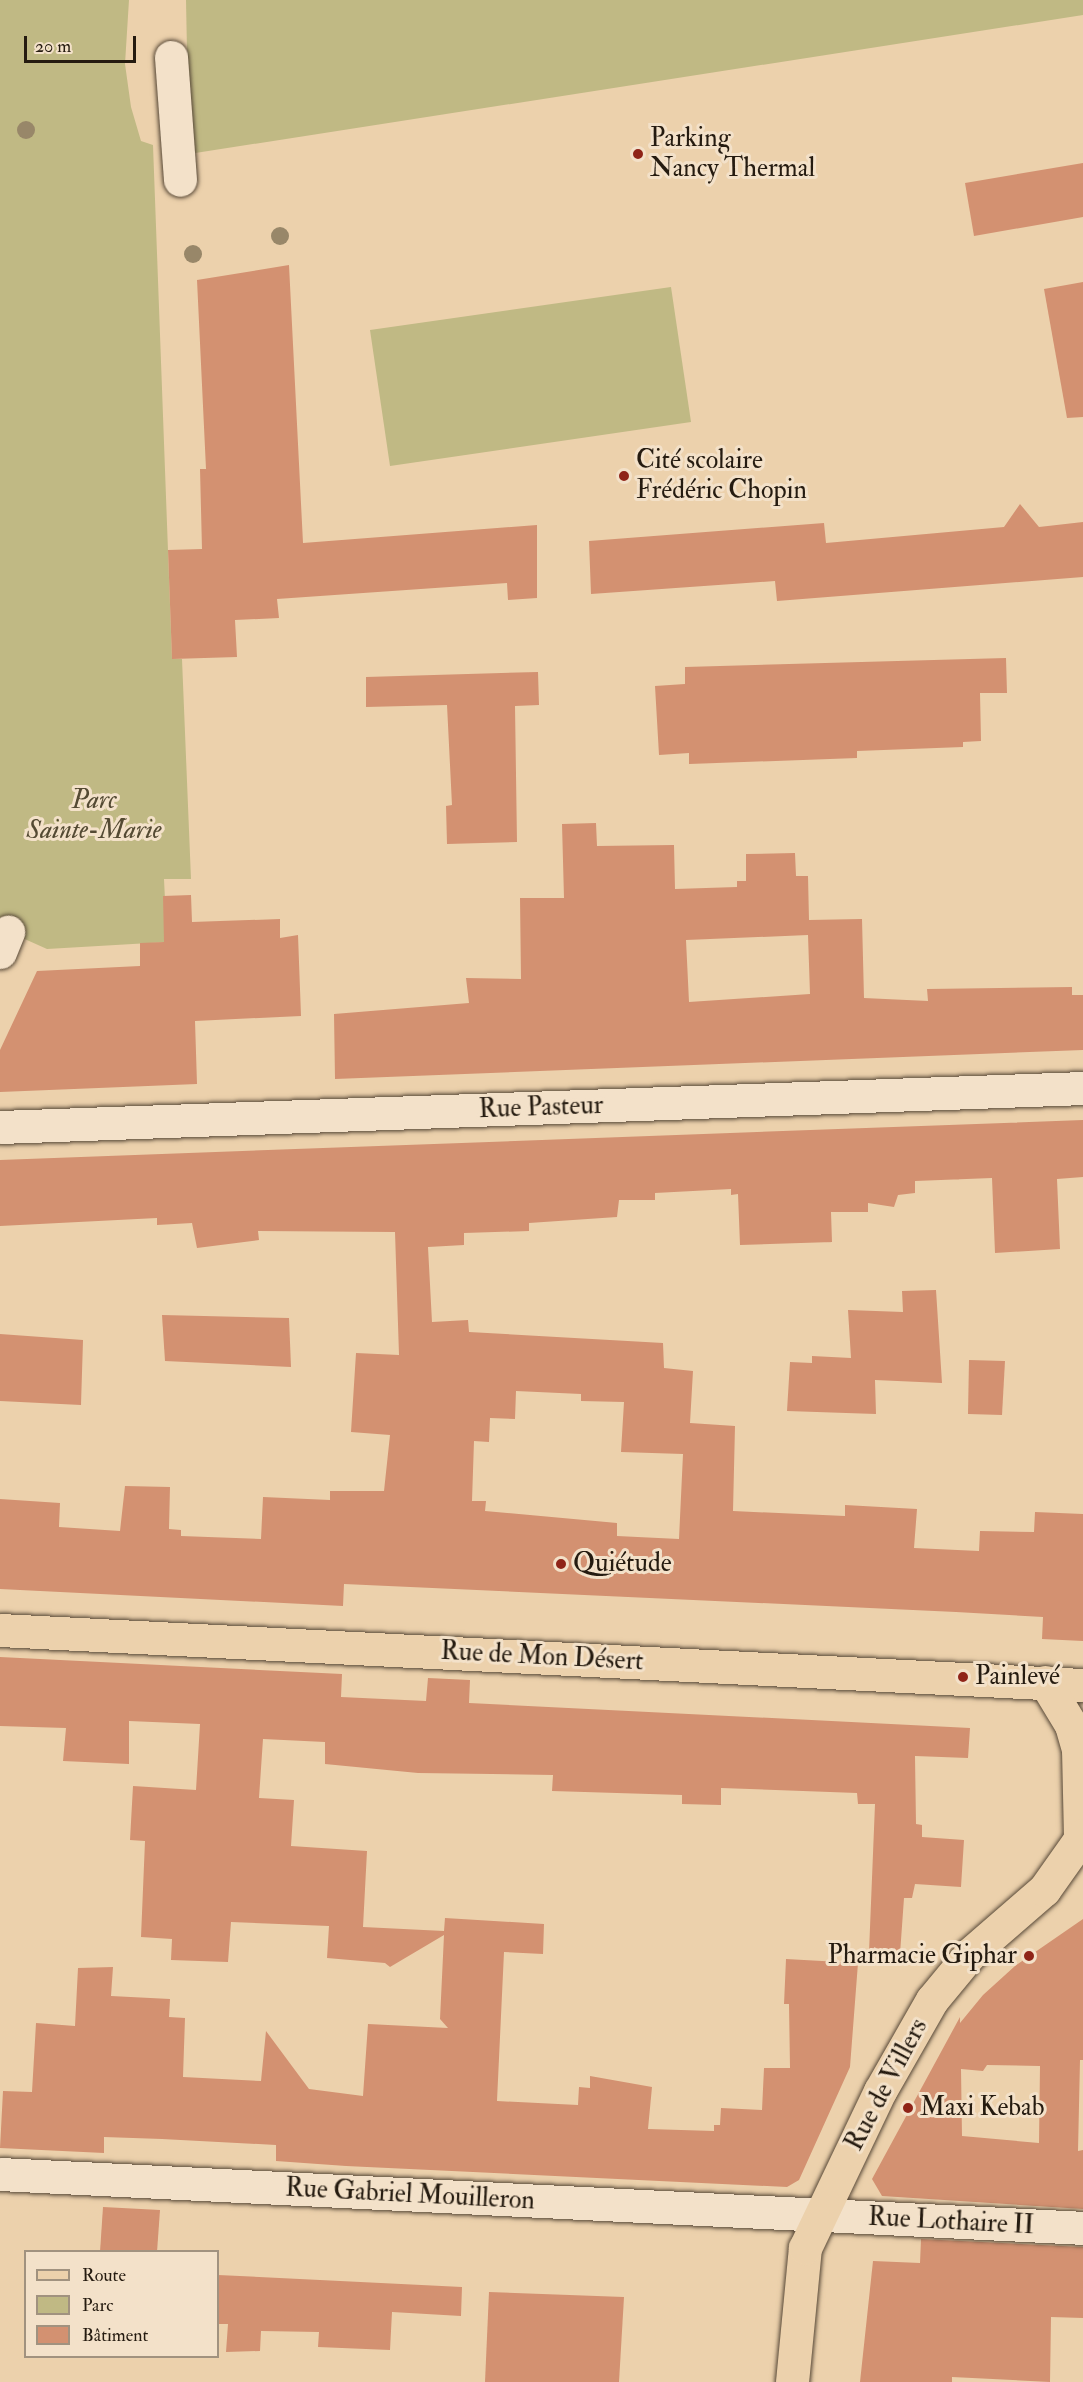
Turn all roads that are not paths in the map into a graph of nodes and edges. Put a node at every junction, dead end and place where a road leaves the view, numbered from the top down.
1 (171, 57) dead end
2 (180, 180) dead end
3 (1083, 1088) edge
4 (0, 1127) edge
5 (0, 1630) edge
6 (1045, 1682) junction
7 (1083, 1684) edge
8 (1082, 1836) edge
9 (1083, 1871) edge
10 (1044, 1890) junction
11 (0, 2174) edge
12 (820, 2216) junction
13 (1083, 2228) edge
14 (792, 2382) edge

1 - 2 street
3 - 4 street, Rue Pasteur
5 - 6 main road, Rue de Mon Désert
6 - 7 main road, Rue de Mon Désert
6 - 8 main road, Rue de Villers
8 - 10 main road, Rue de Villers
9 - 10 main road
10 - 12 main road, Rue de Villers
11 - 12 street, Rue Gabriel Mouilleron
12 - 13 street, Rue Lothaire II
12 - 14 main road, Rue de Villers

